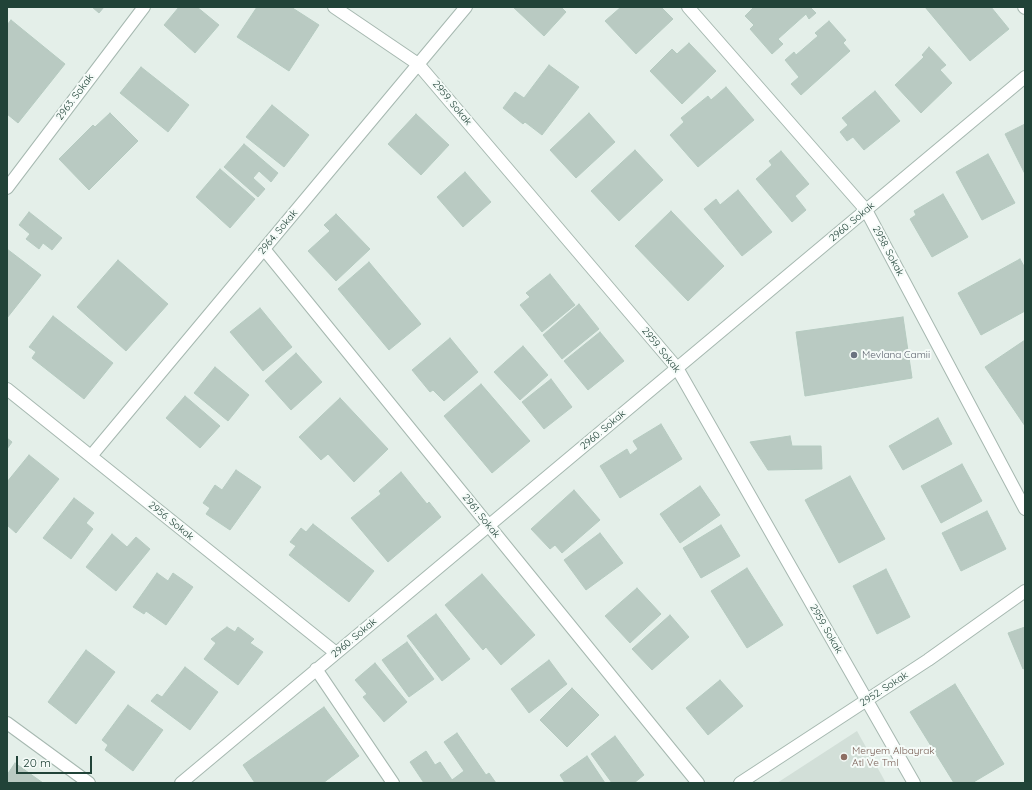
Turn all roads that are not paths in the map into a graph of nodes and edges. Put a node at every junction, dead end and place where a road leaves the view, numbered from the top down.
1 (144, 7) edge
2 (334, 7) edge
3 (466, 7) edge
4 (688, 7) edge
5 (418, 64) junction
6 (1025, 77) edge
7 (7, 188) edge
8 (866, 210) junction
9 (264, 249) junction
10 (677, 368) junction
11 (7, 389) edge
12 (91, 456) junction
13 (1025, 509) edge
14 (489, 525) junction
15 (1025, 591) edge
16 (336, 653) junction
17 (316, 669) junction
18 (867, 700) junction
19 (7, 723) edge
20 (89, 783) edge
21 (181, 783) edge
22 (393, 783) edge
23 (698, 783) edge
24 (740, 783) edge
25 (914, 783) edge

1 - 7 street, 2963. Sokak
2 - 5 street, 2959. Sokak
3 - 5 street, 2964. Sokak
4 - 8 street, 2958. Sokak
5 - 9 street, 2964. Sokak
5 - 10 street, 2959. Sokak
6 - 8 street, 2960. Sokak
8 - 10 street, 2960. Sokak
8 - 13 street, 2958. Sokak
9 - 12 street, 2964. Sokak
9 - 14 street, 2961. Sokak
10 - 14 street, 2960. Sokak
10 - 18 street, 2959. Sokak
11 - 12 street, 2956. Sokak
12 - 16 street, 2956. Sokak
14 - 16 street, 2960. Sokak
14 - 23 street, 2961. Sokak
15 - 18 street, 2952. Sokak
16 - 17 street, 2960. Sokak
17 - 21 street, 2960. Sokak
17 - 22 street
18 - 24 street, 2952. Sokak
18 - 25 street, 2959. Sokak
19 - 20 street

